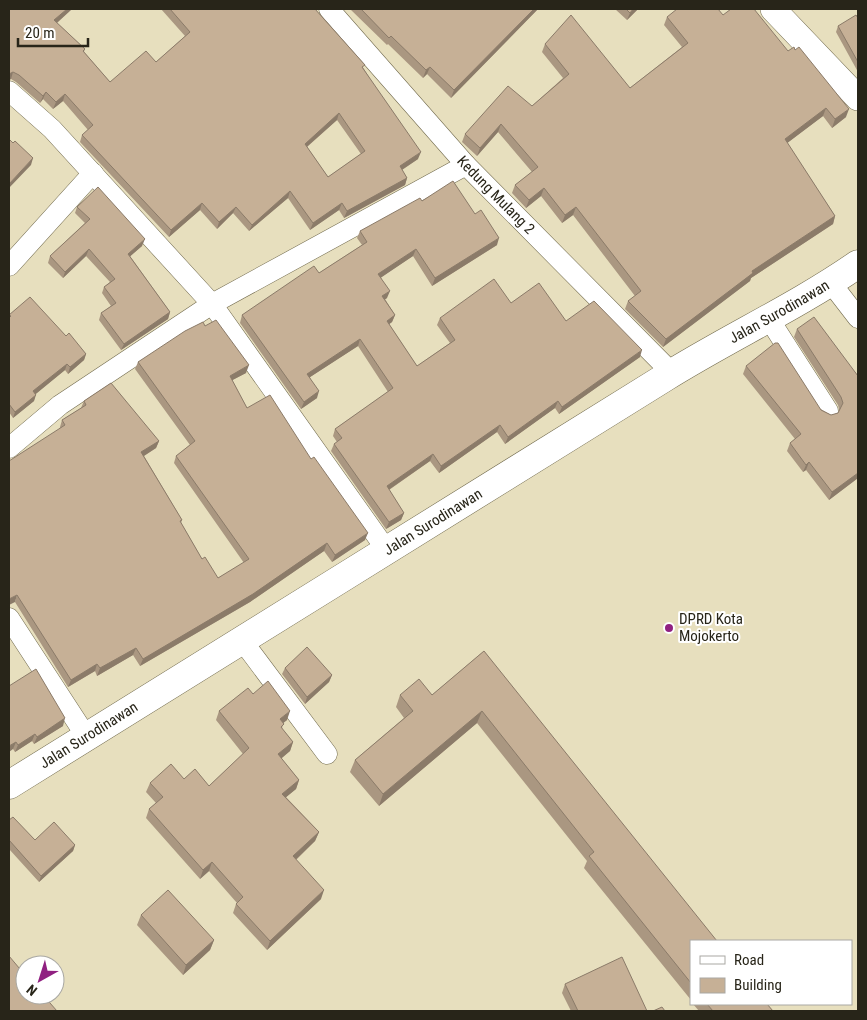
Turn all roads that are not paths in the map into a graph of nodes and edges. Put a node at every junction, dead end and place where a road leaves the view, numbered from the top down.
1 (329, 9) edge
2 (773, 9) edge
3 (9, 91) edge
4 (858, 98) edge
5 (466, 165) junction
6 (93, 174) junction
7 (858, 264) edge
8 (9, 266) edge
9 (831, 284) junction
10 (212, 304) junction
11 (858, 318) edge
12 (769, 319) junction
13 (672, 374) junction
14 (828, 411) edge
15 (9, 448) edge
16 (388, 552) junction
17 (9, 618) edge
18 (241, 639) junction
19 (86, 736) junction
20 (327, 754) dead end
21 (9, 785) edge

1 - 5 street, Kedung Mulang 2
2 - 4 street
3 - 6 street
5 - 10 street
5 - 13 street, Kedung Mulang 2
6 - 8 street
6 - 10 street
7 - 9 main road, Jalan Surodinawan
9 - 11 street
9 - 12 main road, Jalan Surodinawan
10 - 15 street
10 - 16 street
12 - 13 main road, Jalan Surodinawan
12 - 14 street
13 - 16 main road, Jalan Surodinawan
16 - 18 main road, Jalan Surodinawan
17 - 19 street
18 - 19 main road, Jalan Surodinawan
18 - 20 street
19 - 21 main road, Jalan Surodinawan

